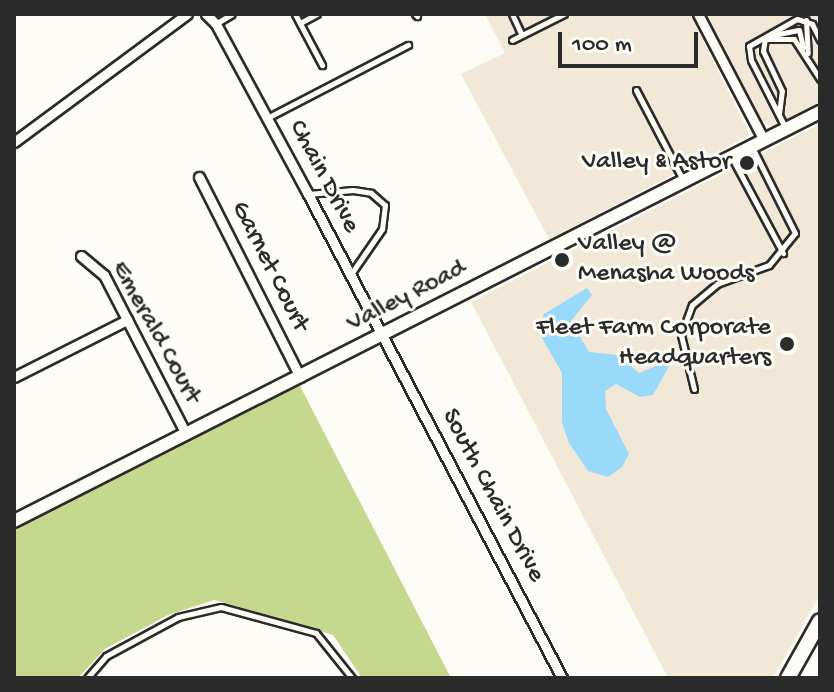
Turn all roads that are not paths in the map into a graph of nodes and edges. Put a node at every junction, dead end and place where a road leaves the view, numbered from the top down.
1 (187, 14) edge
2 (206, 14) edge
3 (232, 14) edge
4 (295, 14) edge
5 (317, 14) edge
6 (512, 14) edge
7 (564, 14) edge
8 (698, 14) edge
9 (554, 16) edge
10 (806, 20) junction
11 (300, 23) junction
12 (216, 24) junction
13 (522, 35) junction
14 (765, 39) junction
15 (512, 40) dead end
16 (820, 40) edge
17 (408, 45) dead end
18 (803, 49) junction
19 (809, 58) junction
20 (322, 65) dead end
21 (820, 79) edge
22 (636, 90) dead end
23 (820, 112) edge
24 (779, 114) junction
25 (267, 118) junction
26 (786, 129) junction
27 (764, 140) junction
28 (14, 142) edge
29 (752, 146) junction
30 (731, 157) junction
31 (199, 177) dead end
32 (683, 181) junction
33 (308, 194) junction
34 (783, 253) junction
35 (81, 256) dead end
36 (350, 275) junction
37 (127, 320) junction
38 (382, 335) junction
39 (14, 377) edge
40 (300, 377) junction
41 (694, 389) dead end
42 (186, 434) junction
43 (14, 521) edge
44 (820, 621) edge
45 (87, 678) edge
46 (352, 678) edge
47 (562, 678) edge
48 (788, 678) edge

1 - 28 street
2 - 12 street, Chain Drive
3 - 12 lane
4 - 11 lane
5 - 11 lane
6 - 13 lane
7 - 9 lane
8 - 27 street
9 - 13 lane
10 - 16 lane
10 - 19 lane
10 - 24 lane
11 - 20 lane
12 - 25 street, Chain Drive
13 - 15 lane
14 - 18 lane
14 - 18 lane
14 - 24 lane
17 - 25 lane
18 - 19 lane
19 - 21 lane
22 - 32 lane
23 - 26 street, Valley Road
24 - 26 lane
25 - 33 street, Chain Drive
26 - 27 street, Valley Road
27 - 29 street, Valley Road
29 - 30 street, Valley Road
29 - 34 lane
30 - 32 street, Valley Road
30 - 34 lane
31 - 40 street, Garnet Court
32 - 38 street, Valley Road
33 - 36 street, Chain Drive
33 - 36 lane
34 - 41 lane
35 - 37 street, Emerald Court
36 - 38 street, Chain Drive
37 - 39 street
37 - 42 street, Emerald Court
38 - 40 street, Valley Road
38 - 47 street, South Chain Drive
40 - 42 street, Valley Road
42 - 43 street, Valley Road
44 - 48 main road
45 - 46 lane

